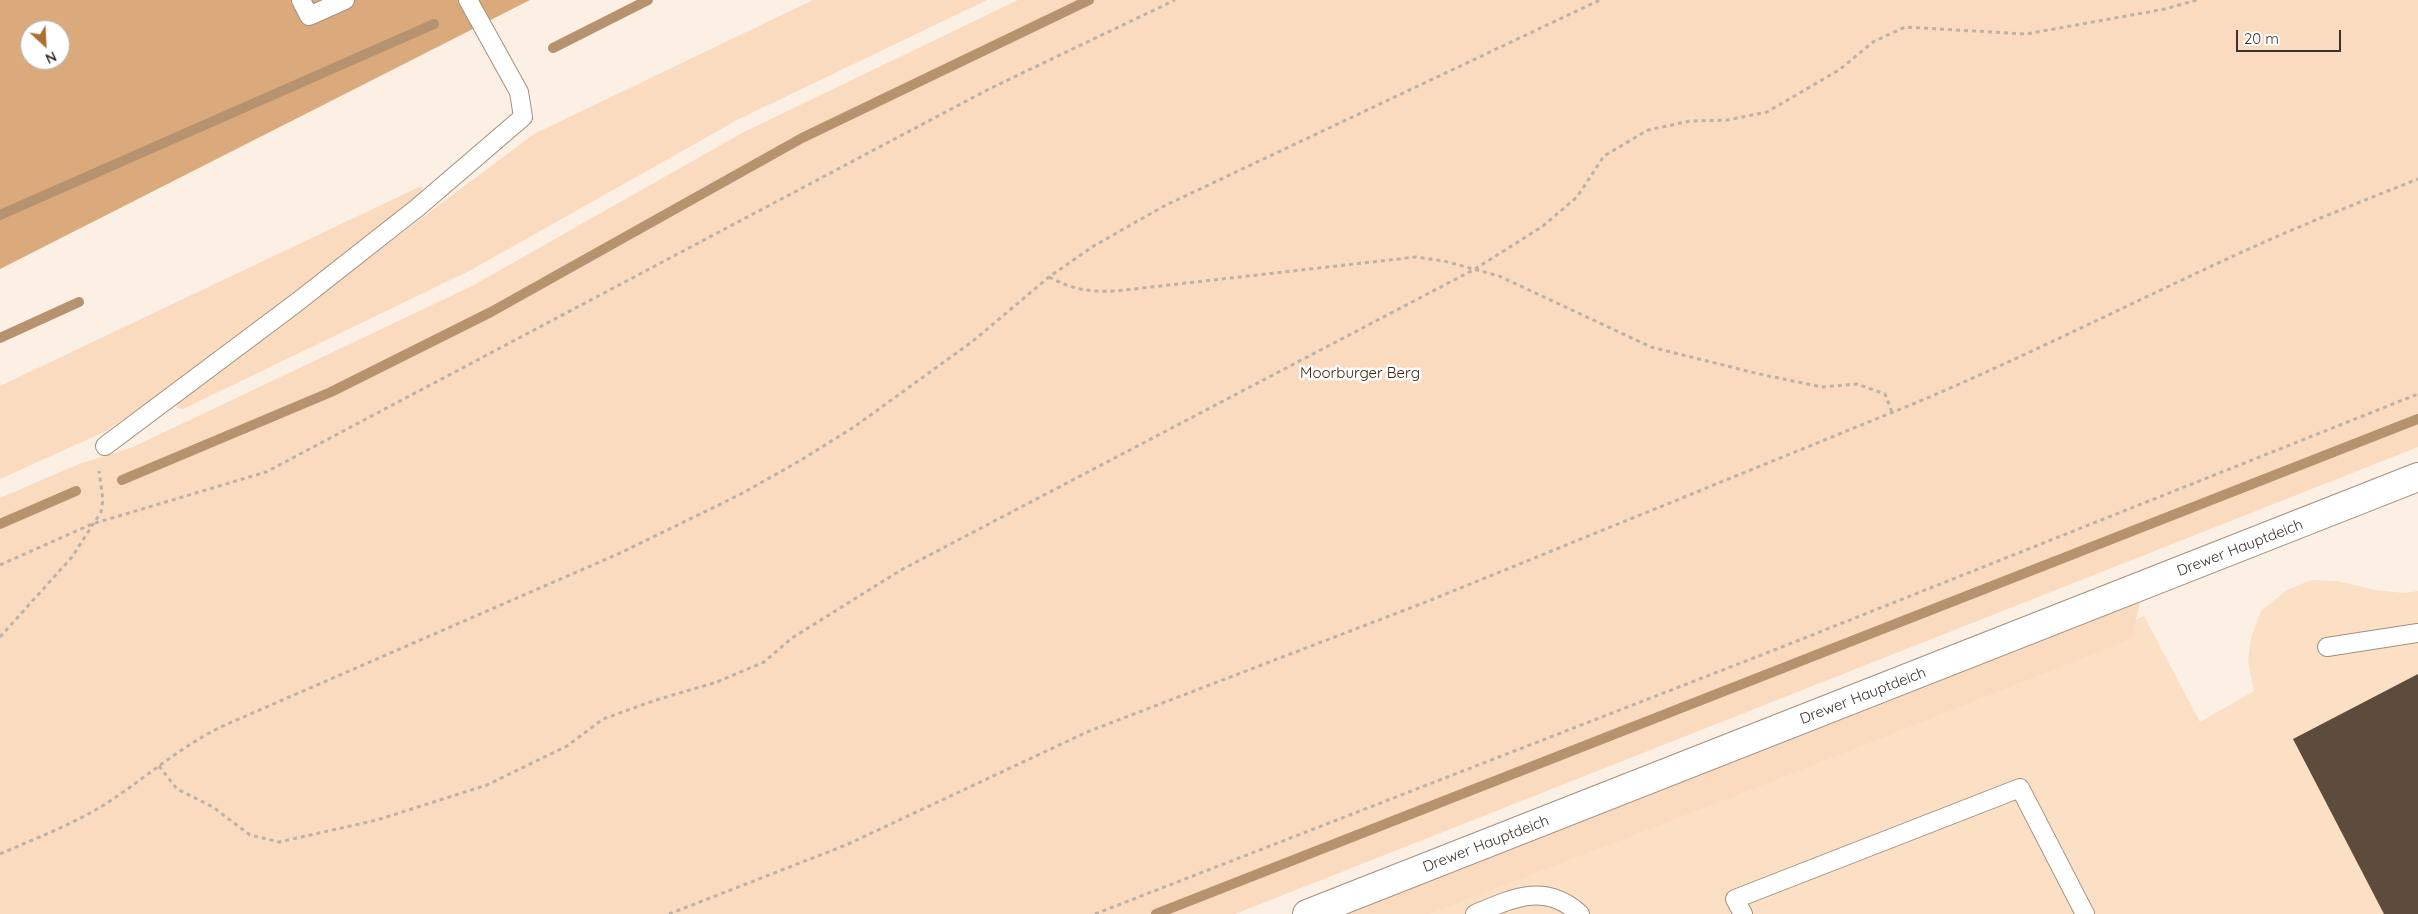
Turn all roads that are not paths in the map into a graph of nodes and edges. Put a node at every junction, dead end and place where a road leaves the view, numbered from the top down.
1 (301, 0) edge
2 (345, 0) edge
3 (468, 0) edge
4 (105, 446) road end
5 (2418, 478) edge
6 (2418, 633) edge
7 (2327, 647) dead end
8 (1307, 914) edge
9 (1474, 914) edge
10 (1580, 914) edge
11 (1743, 914) edge
12 (2085, 914) edge

1 - 2 lane
3 - 4 lane
5 - 8 street, Drewer Hauptdeich
6 - 7 lane
9 - 10 lane
11 - 12 lane

